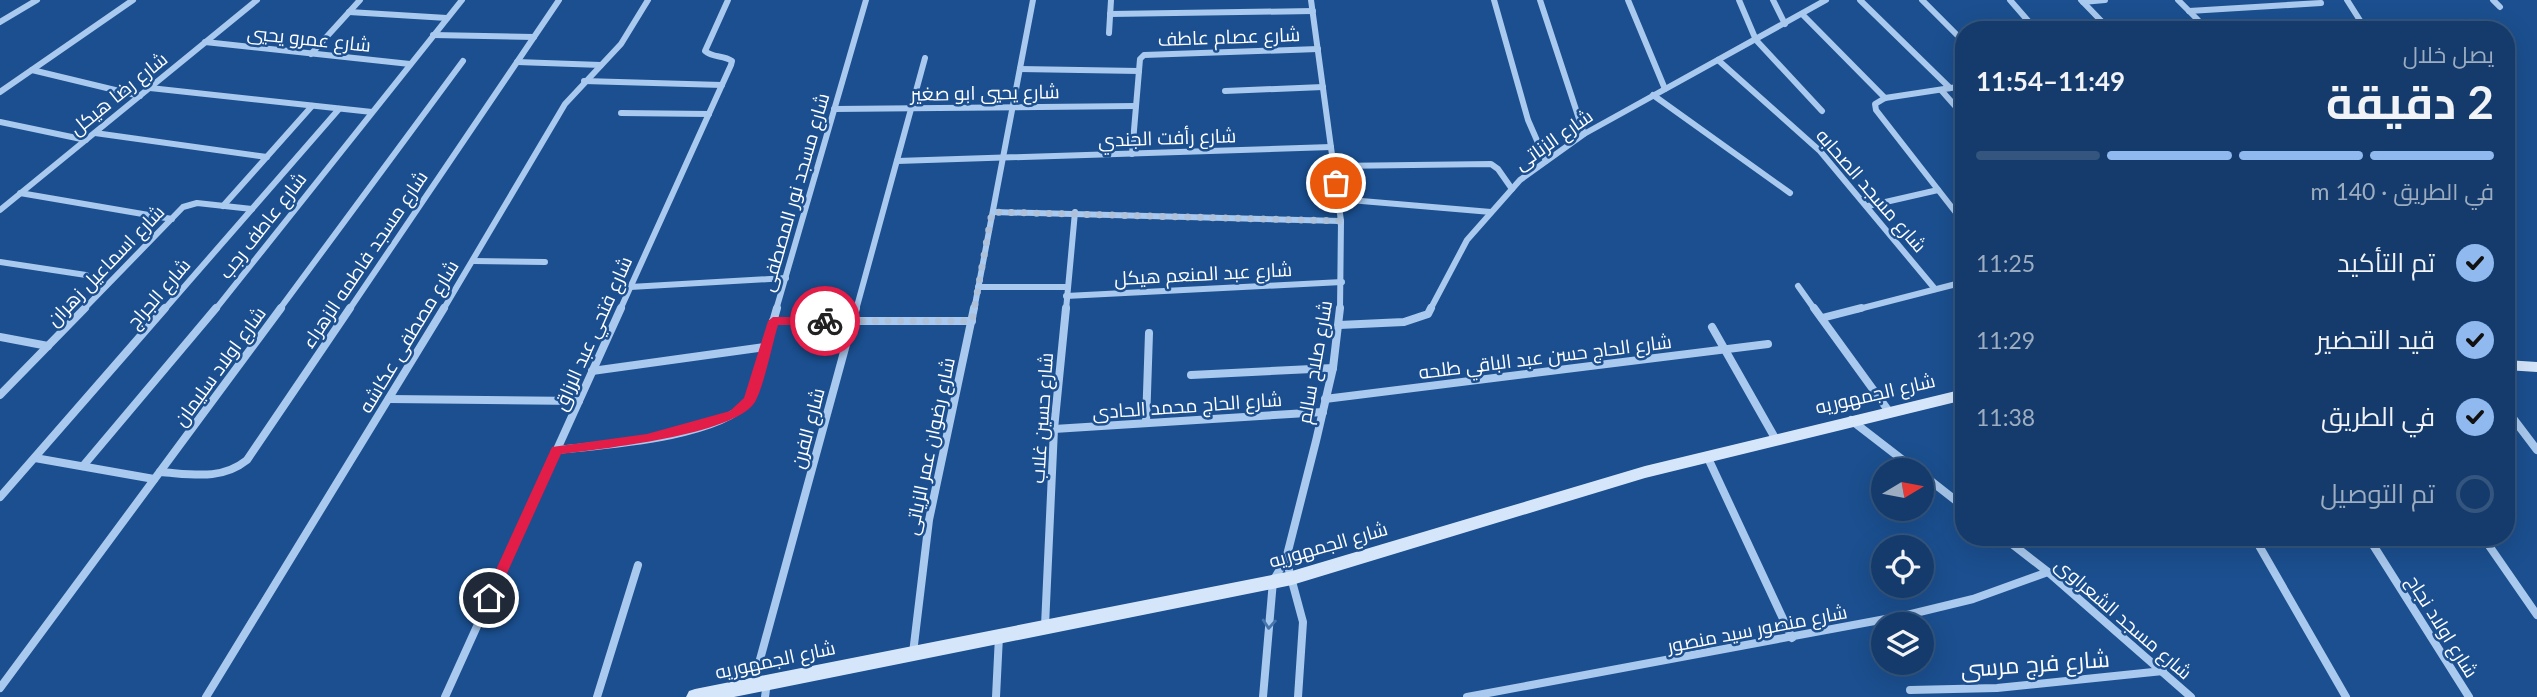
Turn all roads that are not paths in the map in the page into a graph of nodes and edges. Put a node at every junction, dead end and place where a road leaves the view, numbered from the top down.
1 (37, 0) edge
2 (133, 0) edge
3 (257, 0) edge
4 (360, 0) edge
5 (462, 0) edge
6 (559, 0) edge
7 (648, 0) edge
8 (728, 0) edge
9 (866, 0) edge
10 (1033, 0) edge
11 (1111, 0) edge
12 (1311, 0) edge
13 (1494, 0) edge
14 (1540, 0) edge
15 (1628, 0) edge
16 (1738, 0) edge
17 (1773, 0) edge
18 (1826, 0) edge
19 (1860, 0) edge
20 (1922, 0) edge
21 (2010, 0) edge
22 (2105, 0) edge
23 (2178, 0) edge
24 (2273, 0) edge
25 (2347, 0) edge
26 (2493, 0) edge
27 (2082, 1) edge
28 (2321, 3) dead end
29 (2279, 6) junction
30 (2500, 7) dead end
31 (1313, 11) junction
32 (2189, 11) junction
33 (349, 12) junction
34 (1110, 14) junction
35 (1802, 15) junction
36 (447, 18) junction
37 (2198, 20) dead end
38 (2028, 21) edge
39 (2101, 21) edge
40 (2360, 21) edge
41 (0, 22) edge
42 (1785, 24) junction
43 (1108, 33) dead end
44 (1955, 33) edge
45 (433, 35) junction
46 (534, 37) junction
47 (1756, 40) junction
48 (205, 43) junction
49 (1318, 49) junction
50 (311, 54) junction
51 (925, 58) dead end
52 (1718, 60) junction
53 (463, 61) dead end
54 (517, 62) junction
55 (410, 64) junction
56 (602, 65) junction
57 (1020, 69) junction
58 (32, 70) junction
59 (1139, 71) junction
60 (584, 81) junction
61 (722, 86) junction
62 (1323, 87) junction
63 (1955, 87) edge
64 (150, 88) junction
65 (1950, 88) junction
66 (1665, 89) junction
67 (1941, 90) junction
68 (1225, 91) dead end
69 (0, 92) edge
70 (140, 96) junction
71 (1653, 96) junction
72 (1885, 98) junction
73 (312, 106) junction
74 (1136, 106) junction
75 (1955, 106) edge
76 (911, 108) junction
77 (1013, 108) junction
78 (339, 109) junction
79 (834, 109) junction
80 (1822, 111) dead end
81 (372, 112) junction
82 (621, 113) dead end
83 (709, 114) junction
84 (0, 122) edge
85 (95, 133) junction
86 (1584, 134) junction
87 (86, 140) junction
88 (1331, 147) junction
89 (1132, 154) junction
90 (267, 157) junction
91 (1003, 157) junction
92 (897, 161) junction
93 (1546, 161) junction
94 (1334, 166) junction
95 (1512, 189) junction
96 (1938, 191) junction
97 (20, 193) junction
98 (1790, 193) dead end
99 (1338, 199) junction
100 (223, 206) junction
101 (1868, 206) junction
102 (252, 209) junction
103 (0, 210) edge
104 (992, 212) junction
105 (1076, 212) junction
106 (1491, 212) junction
107 (1955, 212) edge
108 (172, 219) junction
109 (1341, 221) junction
110 (473, 261) junction
111 (0, 262) edge
112 (545, 262) dead end
113 (86, 275) dead end
114 (786, 278) junction
115 (1342, 282) junction
116 (1955, 284) edge
117 (1798, 286) dead end
118 (630, 287) junction
119 (978, 288) junction
120 (1935, 289) junction
121 (1066, 292) junction
122 (1822, 318) junction
123 (773, 321) junction
124 (853, 321) junction
125 (972, 321) junction
126 (1339, 325) junction
127 (1712, 327) dead end
128 (1149, 333) dead end
129 (0, 337) edge
130 (1768, 344) dead end
131 (48, 346) junction
132 (765, 347) junction
133 (1725, 350) junction
134 (2515, 366) edge
135 (2537, 367) edge
136 (1333, 368) junction
137 (592, 371) junction
138 (1191, 375) dead end
139 (0, 395) edge
140 (1955, 396) edge
141 (389, 399) junction
142 (1325, 399) junction
143 (579, 401) junction
144 (1888, 410) junction
145 (1323, 412) junction
146 (1850, 419) junction
147 (2515, 421) edge
148 (1146, 423) junction
149 (1054, 429) junction
150 (1775, 438) junction
151 (557, 450) junction
152 (2537, 450) edge
153 (1707, 456) junction
154 (35, 458) junction
155 (1900, 458) edge
156 (83, 466) junction
157 (160, 472) junction
158 (155, 479) junction
159 (1934, 483) edge
160 (0, 497) edge
161 (1955, 500) edge
162 (2015, 546) edge
163 (2259, 546) edge
164 (2374, 546) edge
165 (2489, 546) edge
166 (1286, 559) junction
167 (638, 565) dead end
168 (2048, 572) junction
169 (1292, 578) junction
170 (1273, 581) junction
171 (2537, 615) edge
172 (1045, 627) junction
173 (999, 636) junction
174 (1792, 638) junction
175 (914, 653) junction
176 (2163, 671) junction
177 (0, 688) edge
178 (762, 688) edge
179 (1910, 690) dead end
180 (206, 697) edge
181 (445, 697) edge
182 (597, 697) edge
183 (695, 697) edge
184 (996, 697) edge
185 (1263, 697) edge
186 (1298, 697) edge
187 (1467, 697) edge
188 (2191, 697) edge
189 (2346, 697) edge
190 (2469, 697) edge

1 - 41 street
2 - 58 street
3 - 48 street, شارع رضا هيكل
4 - 33 street
5 - 36 street, شارع عاطف رجب
6 - 46 street, شارع مسجد فاطمه الزهراء
7 - 56 street, شارع مصطفى عكاشه
8 - 61 street, شارع فتحي عبد الرزاق
9 - 79 street, شارع مسجد نور المصطفى
10 - 57 street, شارع رضوان عمر الزياتى
11 - 34 street
12 - 31 street, شارع صلاح سالم
13 - 93 street
14 - 86 street
15 - 66 street
16 - 47 street
17 - 42 street
18 - 35 street, شارع الزناتى
19 - 65 street
20 - 44 street
21 - 38 street
22 - 27 street
23 - 32 street
24 - 29 street
25 - 40 street
26 - 30 street
27 - 39 street
28 - 29 street
29 - 32 street
31 - 34 street
31 - 49 street, شارع صلاح سالم
32 - 37 street
33 - 36 street
33 - 50 street
34 - 43 street
35 - 42 street, شارع الزناتى
35 - 72 street
36 - 45 street, شارع عاطف رجب
42 - 47 street, شارع الزناتى
45 - 46 street
45 - 55 street, شارع عاطف رجب
46 - 54 street, شارع مسجد فاطمه الزهراء
47 - 52 street, شارع الزناتى
47 - 80 street
48 - 50 street, شارع عمرو يحيي
48 - 64 street, شارع رضا هيكل
49 - 59 street, شارع عصام عاطف
49 - 62 street, شارع صلاح سالم
50 - 55 street, شارع عمرو يحيي
51 - 76 street, شارع الفرن
52 - 66 street, شارع الزناتى
52 - 101 street, شارع مسجد الصحابه
53 - 157 street, شارع اولاد سليمان
54 - 56 street
54 - 157 street, شارع مسجد فاطمه الزهراء
55 - 81 street, شارع عاطف رجب
56 - 60 street, شارع مصطفى عكاشه
57 - 59 street
57 - 77 street, شارع رضوان عمر الزياتى
58 - 69 street
58 - 70 street
59 - 74 street
60 - 61 street
60 - 110 street, شارع مصطفى عكاشه
61 - 83 street, شارع فتحي عبد الرزاق
62 - 68 street
62 - 88 street, شارع صلاح سالم
63 - 65 street
64 - 70 street, شارع رضا هيكل
64 - 73 street
65 - 67 street
66 - 71 street, شارع الزناتى
67 - 72 street
67 - 75 street
70 - 85 street, شارع رضا هيكل
71 - 86 street, شارع الزناتى
71 - 98 street
72 - 96 street
73 - 78 street
73 - 90 street
74 - 77 street, شارع يحيي ابو صغير
74 - 89 street
76 - 77 street, شارع يحيي ابو صغير
76 - 79 street, شارع يحيي ابو صغير
76 - 92 street, شارع الفرن
77 - 91 street, شارع رضوان عمر الزياتى
78 - 81 street
78 - 102 street, شارع الجراج
79 - 114 street, شارع مسجد نور المصطفى
81 - 156 street, شارع عاطف رجب
82 - 83 street
83 - 118 street, شارع فتحي عبد الرزاق
84 - 87 street
85 - 87 street, شارع رضا هيكل
85 - 90 street
86 - 93 street, شارع الزناتى
87 - 97 street, شارع رضا هيكل
88 - 89 street, شارع رأفت الجندي
88 - 94 street, شارع صلاح سالم
89 - 91 street, شارع رأفت الجندي
90 - 100 street
91 - 92 street, شارع رأفت الجندي
91 - 104 street, شارع رضوان عمر الزياتى
92 - 124 street, شارع الفرن
93 - 95 street, شارع الزناتى
94 - 95 street
94 - 99 street, شارع صلاح سالم
95 - 106 street, شارع الزناتى
96 - 101 street
96 - 107 street
97 - 103 street, شارع رضا هيكل
97 - 108 street
99 - 106 street
99 - 109 street, شارع صلاح سالم
100 - 102 street, شارع اسماعيل زهران
100 - 108 street, شارع اسماعيل زهران
101 - 120 street, شارع مسجد الصحابه
102 - 154 street, شارع الجراج
104 - 105 street
104 - 119 street, شارع رضوان عمر الزياتى
105 - 109 street
105 - 121 street, شارع حسين غلاب
106 - 126 street, شارع الزناتى
108 - 131 street, شارع اسماعيل زهران
109 - 115 street, شارع صلاح سالم
110 - 112 street
110 - 141 street, شارع مصطفى عكاشه
111 - 113 street
114 - 118 street
114 - 123 street, شارع مسجد نور المصطفى
115 - 121 street, شارع عبد المنعم هيكل
115 - 126 street, شارع صلاح سالم
116 - 120 street
117 - 122 street
118 - 137 street, شارع فتحي عبد الرزاق
119 - 121 street, شارع عبد المنعم هيكل
119 - 125 street, شارع رضوان عمر الزياتى
120 - 122 street
121 - 149 street, شارع حسين غلاب
122 - 144 street
123 - 124 street
123 - 132 street, شارع مسجد نور المصطفى
124 - 125 street
124 - 178 street, شارع الفرن
125 - 175 street, شارع رضوان عمر الزياتى
126 - 136 street, شارع صلاح سالم
127 - 133 street
128 - 148 street
129 - 131 street
130 - 133 street, شارع الحاج حسن عبد الباقي طلحه
131 - 139 street, شارع اسماعيل زهران
132 - 137 street
132 - 151 street, شارع مسجد نور المصطفى
133 - 142 street, شارع الحاج حسن عبد الباقي طلحه
133 - 150 street
134 - 135 main road
136 - 138 street
136 - 142 street, شارع صلاح سالم
137 - 143 street, شارع فتحي عبد الرزاق
140 - 144 main road, شارع الجمهوريه
141 - 143 street
141 - 180 street, شارع مصطفى عكاشه
142 - 145 street, شارع صلاح سالم
143 - 151 street, شارع فتحي عبد الرزاق
144 - 146 main road, شارع الجمهوريه
145 - 148 street, شارع الحاج محمد الحادى
145 - 166 street, شارع صلاح سالم
146 - 150 main road, شارع الجمهوريه
146 - 155 street
147 - 152 street
148 - 149 street, شارع الحاج محمد الحادى
149 - 172 street, شارع حسين غلاب
150 - 153 main road, شارع الجمهوريه
151 - 181 street, شارع فتحي عبد الرزاق
153 - 169 main road, شارع الجمهوريه
153 - 174 street
154 - 156 street
154 - 160 street, شارع الجراج
156 - 158 street
157 - 158 street, شارع اولاد سليمان
158 - 177 street, شارع اولاد سليمان
159 - 161 street
162 - 168 street, شارع مسجد الشعراوى
163 - 189 street
164 - 190 street, شارع اولاد نجاح
165 - 171 street
166 - 169 street
166 - 170 street, شارع صلاح سالم
167 - 182 street
168 - 174 street, شارع منصور سيد منصور
168 - 176 street, شارع مسجد الشعراوى
169 - 170 main road, شارع الجمهوريه
169 - 186 street
170 - 172 main road, شارع الجمهوريه
170 -> 185 street
172 - 173 main road, شارع الجمهوريه
173 - 175 main road, شارع الجمهوريه
173 - 184 street
174 - 187 street, شارع منصور سيد منصور
175 - 178 main road, شارع الجمهوريه
176 - 179 street, شارع فرج مرسى
176 - 188 street, شارع مسجد الشعراوى
178 - 183 main road, شارع الجمهوريه

